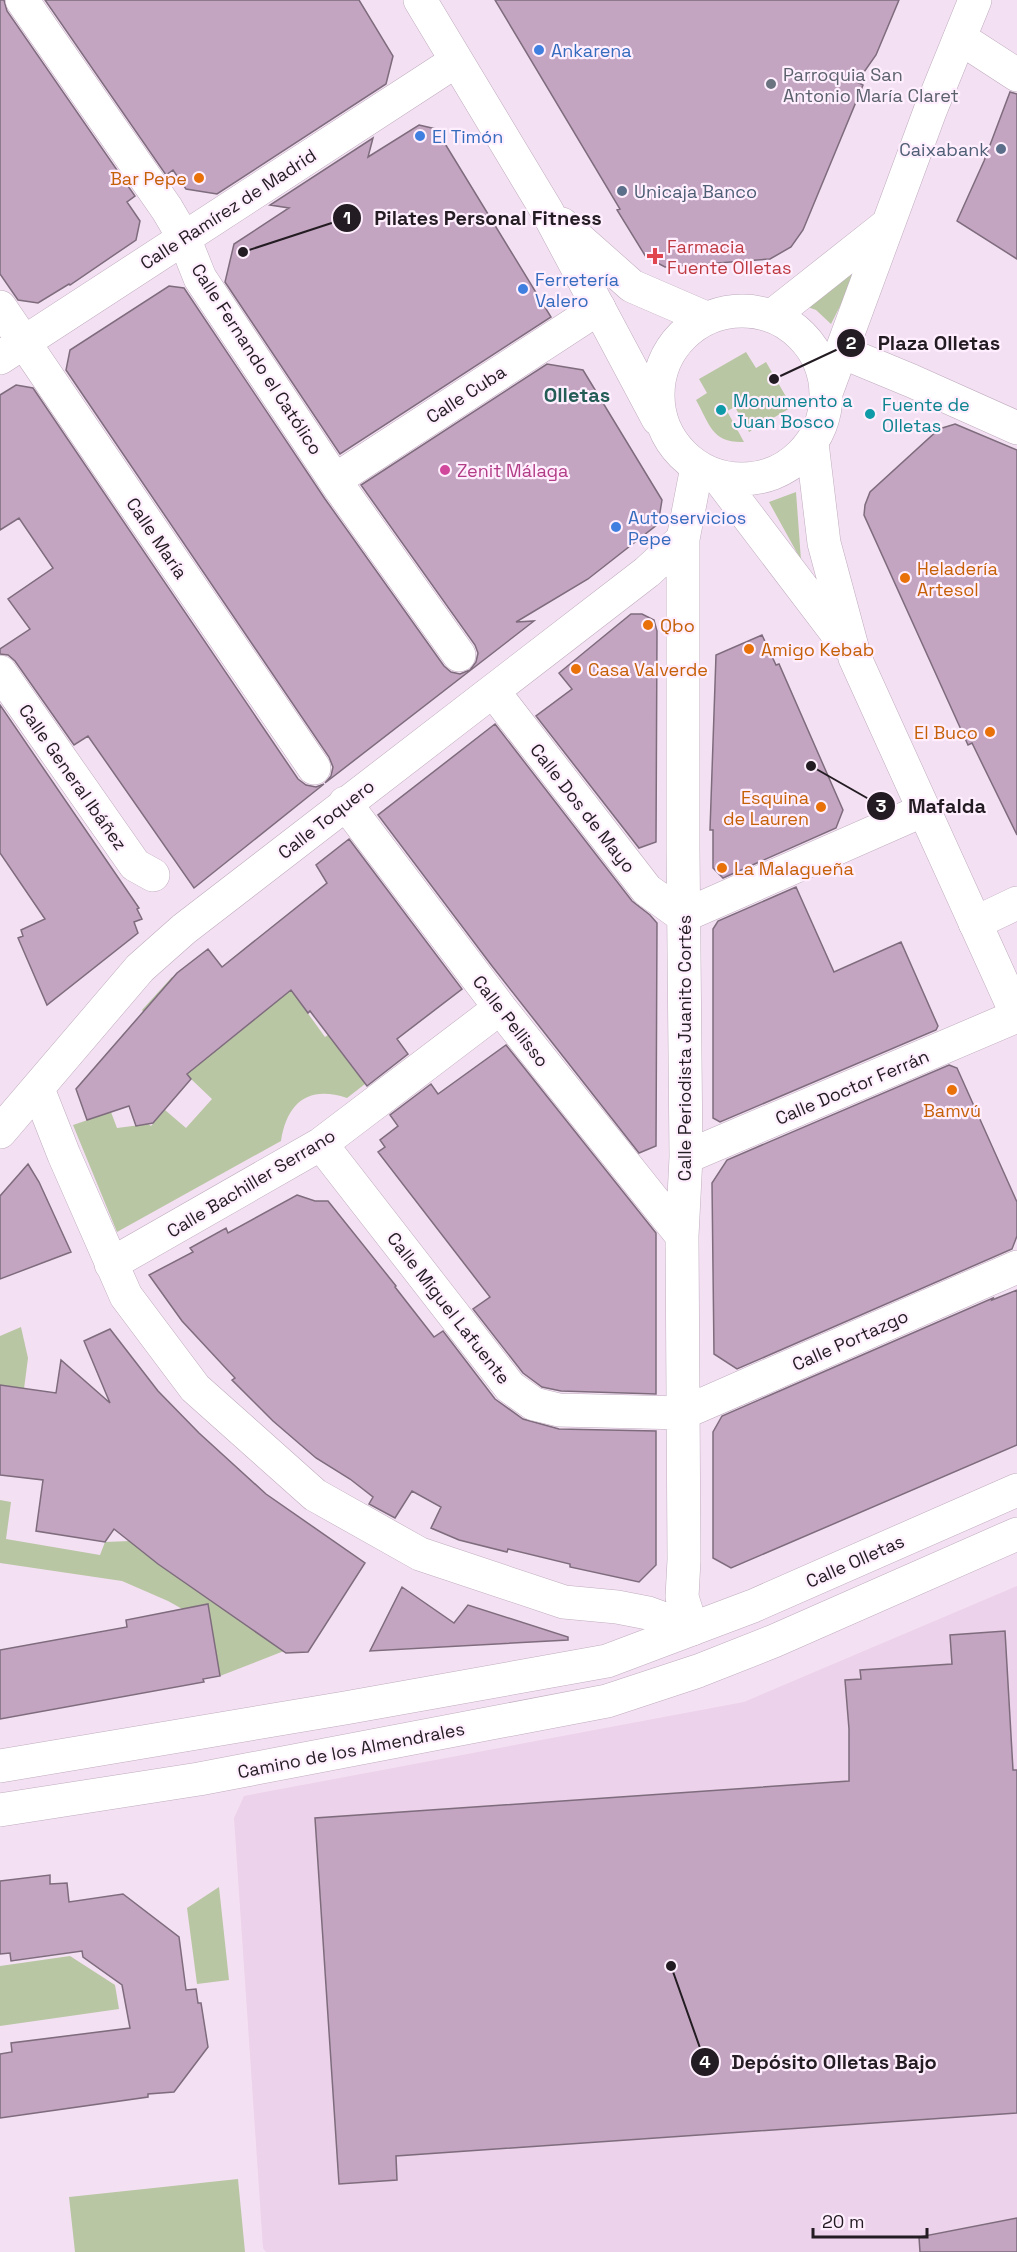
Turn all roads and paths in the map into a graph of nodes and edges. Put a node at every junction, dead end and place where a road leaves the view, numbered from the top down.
1 (22, 0) edge
2 (420, 0) edge
3 (975, 0) edge
4 (960, 38) junction
5 (456, 61) junction
6 (1017, 75) edge
7 (547, 211) junction
8 (887, 225) junction
9 (184, 238) junction
10 (0, 307) edge
11 (598, 308) junction
12 (772, 316) junction
13 (706, 318) junction
14 (12, 350) edge
15 (842, 352) junction
16 (826, 393) junction
17 (1017, 428) edge
18 (669, 439) junction
19 (812, 443) junction
20 (708, 472) junction
21 (335, 480) junction
22 (683, 539) junction
23 (459, 655) dead end
24 (855, 658) junction
25 (0, 672) edge
26 (493, 691) junction
27 (314, 768) dead end
28 (345, 803) junction
29 (924, 810) junction
30 (153, 875) dead end
31 (1017, 903) edge
32 (683, 916) junction
33 (975, 923) junction
34 (500, 1008) junction
35 (1017, 1015) edge
36 (38, 1089) junction
37 (0, 1133) edge
38 (321, 1144) junction
39 (64, 1155) junction
40 (686, 1157) junction
41 (682, 1236) junction
42 (111, 1264) junction
43 (1017, 1267) edge
44 (683, 1413) junction
45 (1017, 1490) edge
46 (1017, 1534) edge
47 (692, 1629) junction
48 (0, 1766) edge
49 (0, 1810) edge

1 - 9 street, Calle Fernando el Católico
2 - 5 street
3 - 4 street
4 - 6 street
4 - 8 street
5 - 7 street
5 - 9 street, Calle Ramírez de Madrid
7 - 11 street
7 - 13 street
8 - 12 street
8 - 15 street
9 - 14 street, Calle Ramírez de Madrid
9 - 21 street, Calle Fernando el Católico
10 - 14 street, Calle María
11 - 18 street
11 - 21 street, Calle Cuba
12 - 13 street
12 - 16 street
13 - 18 street
14 - 27 street, Calle María
15 - 16 street
15 - 17 street
16 - 19 street
18 - 20 street
19 - 20 street
19 - 24 street
20 - 22 street, Calle Periodista Juanito Cortés
20 - 24 street
21 - 23 street, Calle Fernando el Católico
22 - 26 street, Calle Toquero
22 - 32 street, Calle Periodista Juanito Cortés
24 - 29 street
25 - 30 street, Calle General Ibáñez
26 - 28 street, Calle Toquero
26 - 32 street, Calle Dos de Mayo
28 - 34 street, Calle Pellisso
28 - 36 street, Calle Toquero
29 - 32 street
29 - 33 street
31 - 33 street
32 - 40 street, Calle Periodista Juanito Cortés
33 - 35 street
34 - 38 street, Calle Bachiller Serrano
34 - 41 street, Calle Pellisso
35 - 40 street, Calle Doctor Ferrán
36 - 37 street, Calle Toquero
36 - 39 street
37 - 39 street
38 - 42 street, Calle Bachiller Serrano
38 - 44 street, Calle Miguel Lafuente
39 - 42 street
40 - 41 street, Calle Periodista Juanito Cortés
41 - 44 street, Calle Periodista Juanito Cortés
42 - 47 street
43 - 44 street, Calle Portazgo
44 - 47 street, Calle Periodista Juanito Cortés
45 - 47 street, Calle Olletas
46 - 49 street, Camino de los Almendrales
47 - 48 street

